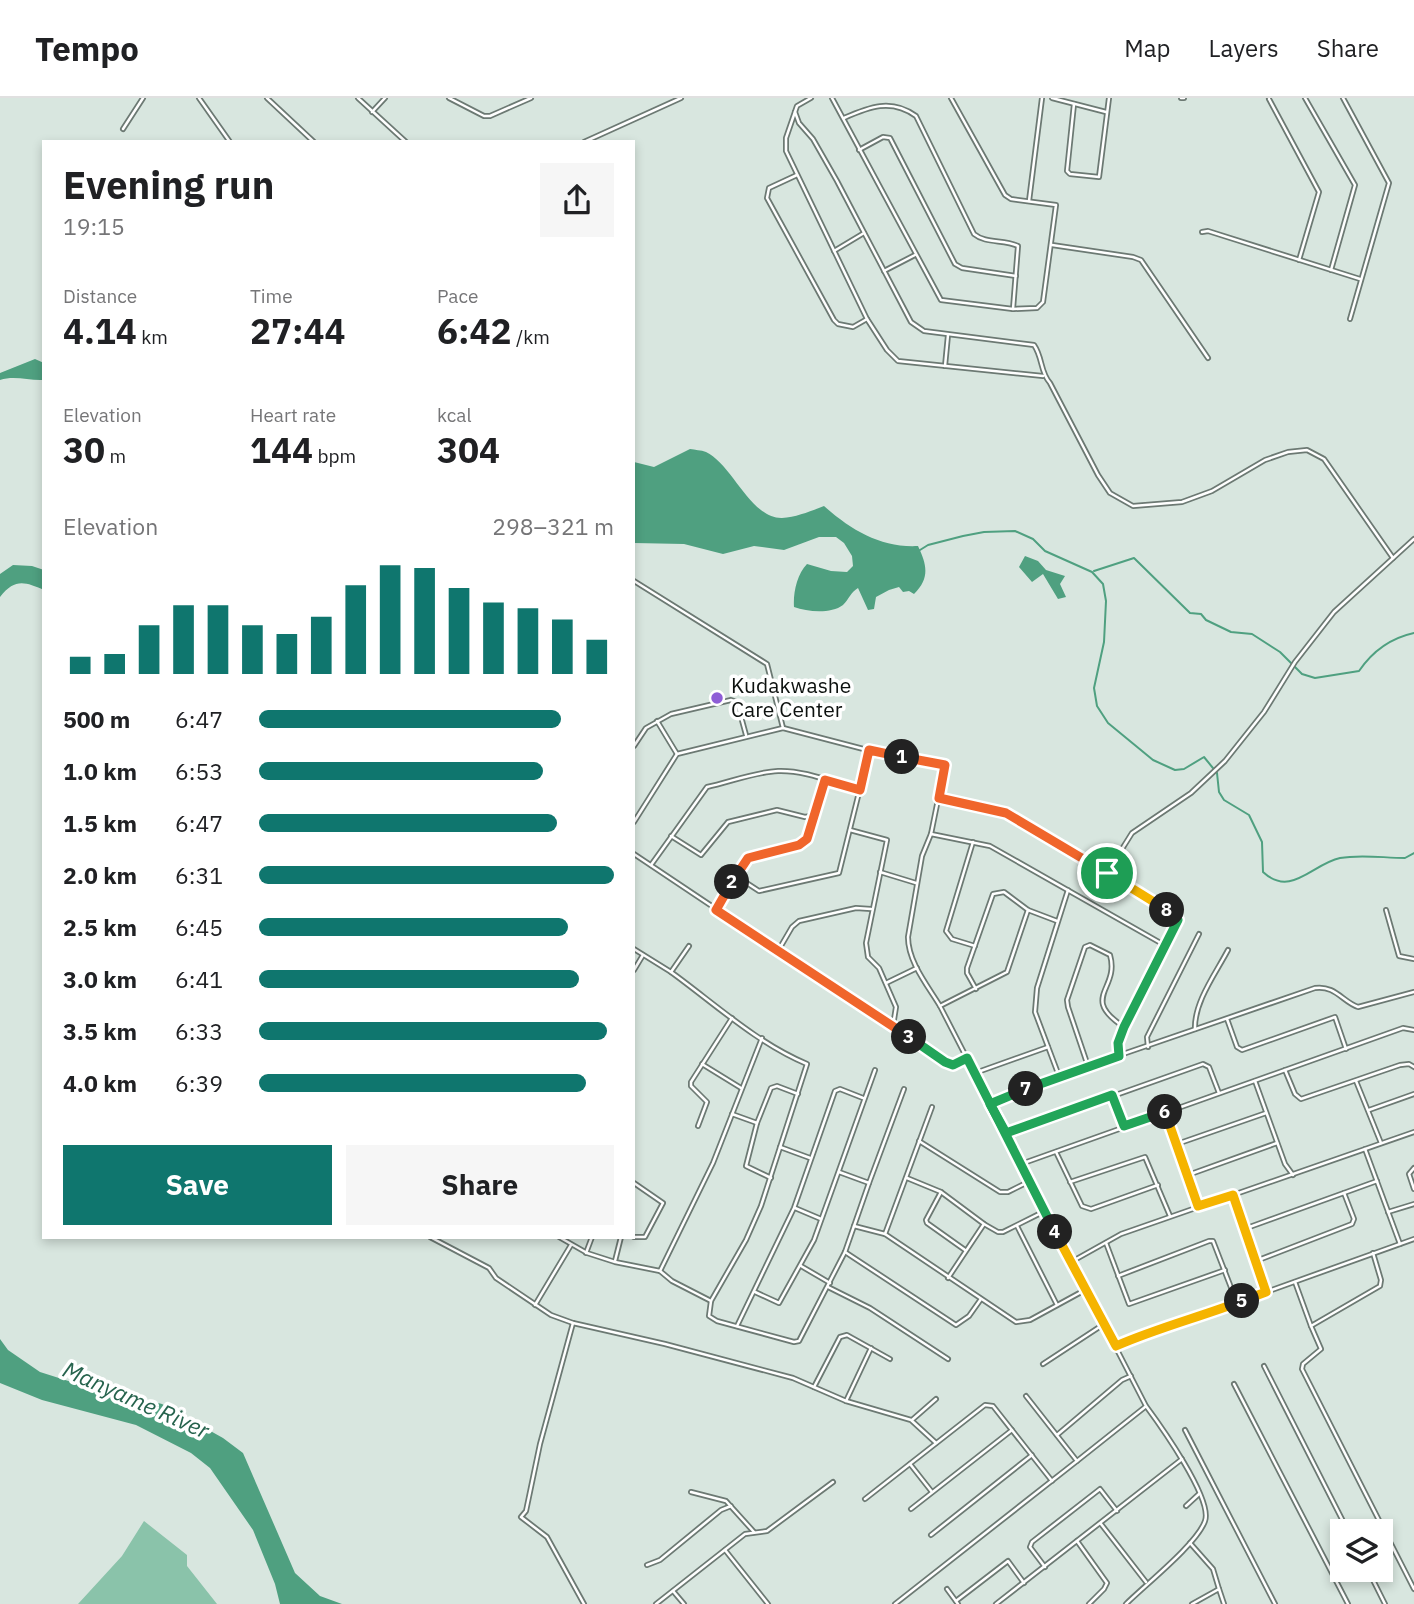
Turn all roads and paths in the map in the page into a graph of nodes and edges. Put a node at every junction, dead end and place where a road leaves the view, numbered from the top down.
1 (143, 98) edge
2 (199, 98) edge
3 (267, 98) edge
4 (358, 98) edge
5 (385, 98) edge
6 (449, 98) edge
7 (531, 98) edge
8 (681, 98) edge
9 (811, 98) edge
10 (832, 98) edge
11 (951, 98) edge
12 (1042, 98) edge
13 (1052, 98) edge
14 (1109, 98) edge
15 (1305, 98) edge
16 (1343, 98) edge
17 (1269, 99) edge
18 (1074, 104) junction
19 (372, 111) junction
20 (1106, 111) junction
21 (795, 112) junction
22 (844, 118) junction
23 (123, 129) dead end
24 (229, 140) edge
25 (312, 140) edge
26 (404, 140) edge
27 (588, 140) edge
28 (859, 150) junction
29 (797, 176) junction
30 (1029, 201) junction
31 (1202, 232) dead end
32 (864, 233) junction
33 (1052, 245) junction
34 (834, 251) junction
35 (915, 254) junction
36 (1298, 260) junction
37 (1331, 270) junction
38 (884, 271) junction
39 (1016, 276) junction
40 (1360, 279) junction
41 (1013, 309) junction
42 (867, 319) junction
43 (1350, 319) dead end
44 (948, 335) junction
45 (1208, 358) dead end
46 (945, 366) junction
47 (1043, 376) junction
48 (1414, 539) edge
49 (1393, 558) junction
50 (635, 582) edge
51 (657, 721) junction
52 (783, 727) junction
53 (746, 735) junction
54 (635, 744) edge
55 (869, 750) junction
56 (677, 754) junction
57 (825, 780) junction
58 (860, 790) junction
59 (939, 798) junction
60 (815, 815) junction
61 (635, 820) edge
62 (850, 830) junction
63 (931, 834) junction
64 (671, 836) junction
65 (973, 842) junction
66 (635, 855) edge
67 (651, 865) junction
68 (880, 872) junction
69 (1107, 873) junction
70 (736, 876) junction
71 (916, 883) junction
72 (1068, 889) junction
73 (871, 909) junction
74 (716, 910) junction
75 (1028, 911) junction
76 (1386, 911) dead end
77 (1057, 921) junction
78 (1199, 934) dead end
79 (689, 946) dead end
80 (975, 946) junction
81 (1166, 946) junction
82 (635, 949) edge
83 (1228, 950) dead end
84 (778, 951) junction
85 (643, 955) junction
86 (1414, 958) edge
87 (635, 968) edge
88 (917, 968) junction
89 (671, 972) junction
90 (886, 983) junction
91 (976, 989) junction
92 (1414, 992) edge
93 (940, 1006) junction
94 (732, 1018) junction
95 (1227, 1018) junction
96 (893, 1026) junction
97 (1124, 1027) junction
98 (1195, 1029) junction
99 (1414, 1030) edge
100 (762, 1038) junction
101 (1048, 1047) junction
102 (1148, 1047) junction
103 (1346, 1049) junction
104 (1119, 1056) junction
105 (967, 1058) junction
106 (702, 1064) junction
107 (1088, 1066) junction
108 (1414, 1067) edge
109 (875, 1070) dead end
110 (1286, 1070) junction
111 (975, 1073) junction
112 (1059, 1076) junction
113 (1255, 1080) junction
114 (1356, 1081) junction
115 (742, 1088) junction
116 (904, 1088) dead end
117 (1219, 1093) junction
118 (798, 1094) junction
119 (1414, 1094) edge
120 (1112, 1095) junction
121 (863, 1098) junction
122 (990, 1104) junction
123 (932, 1107) dead end
124 (1368, 1110) junction
125 (1166, 1112) junction
126 (1266, 1113) junction
127 (732, 1115) junction
128 (757, 1123) junction
129 (698, 1126) dead end
130 (1124, 1126) junction
131 (1414, 1132) edge
132 (1006, 1133) junction
133 (919, 1141) junction
134 (1277, 1143) junction
135 (1381, 1143) junction
136 (1176, 1144) junction
137 (780, 1147) junction
138 (1365, 1149) junction
139 (1055, 1151) junction
140 (810, 1158) junction
141 (1021, 1164) junction
142 (1414, 1168) edge
143 (839, 1172) junction
144 (1188, 1175) junction
145 (1293, 1175) junction
146 (771, 1178) junction
147 (907, 1178) junction
148 (1030, 1181) junction
149 (1377, 1181) junction
150 (1070, 1182) junction
151 (869, 1183) junction
152 (635, 1184) edge
153 (1158, 1185) junction
154 (1414, 1189) edge
155 (941, 1192) junction
156 (1344, 1193) junction
157 (1233, 1195) junction
158 (1414, 1204) edge
159 (1198, 1206) junction
160 (794, 1208) junction
161 (1044, 1211) junction
162 (1388, 1212) junction
163 (1170, 1216) junction
164 (821, 1219) junction
165 (984, 1224) junction
166 (854, 1226) junction
167 (1017, 1226) junction
168 (1244, 1229) junction
169 (885, 1234) junction
170 (635, 1237) edge
171 (434, 1239) edge
172 (562, 1239) edge
173 (591, 1239) edge
174 (621, 1239) edge
175 (1414, 1239) edge
176 (1106, 1243) junction
177 (1400, 1244) junction
178 (571, 1245) junction
179 (965, 1250) junction
180 (845, 1252) junction
181 (586, 1253) junction
182 (1373, 1254) junction
183 (1255, 1261) junction
184 (615, 1262) junction
185 (1071, 1262) junction
186 (801, 1266) junction
187 (1225, 1270) junction
188 (660, 1271) junction
189 (1118, 1276) junction
190 (948, 1278) junction
191 (1295, 1282) junction
192 (829, 1285) junction
193 (1086, 1290) junction
194 (755, 1292) junction
195 (1266, 1292) junction
196 (981, 1299) junction
197 (711, 1301) junction
198 (1237, 1303) junction
199 (535, 1305) junction
200 (1057, 1305) junction
201 (573, 1323) junction
202 (1104, 1324) junction
203 (737, 1326) junction
204 (1311, 1326) junction
205 (1116, 1346) junction
206 (871, 1348) junction
207 (890, 1359) dead end
208 (948, 1359) dead end
209 (1044, 1364) dead end
210 (1264, 1366) dead end
211 (1131, 1376) junction
212 (1234, 1384) dead end
213 (814, 1387) junction
214 (1026, 1396) dead end
215 (936, 1399) dead end
216 (846, 1401) junction
217 (1146, 1406) junction
218 (911, 1420) junction
219 (1013, 1430) junction
220 (1185, 1430) dead end
221 (1057, 1435) junction
222 (936, 1443) junction
223 (1032, 1455) junction
224 (1182, 1460) junction
225 (1077, 1461) junction
226 (910, 1464) junction
227 (1052, 1481) junction
228 (833, 1482) dead end
229 (691, 1492) dead end
230 (932, 1492) junction
231 (1199, 1493) junction
232 (866, 1499) dead end
233 (731, 1506) junction
234 (1186, 1506) dead end
235 (911, 1508) dead end
236 (1117, 1511) junction
237 (1342, 1519) edge
238 (1101, 1524) junction
239 (754, 1532) junction
240 (931, 1535) dead end
241 (1077, 1541) junction
242 (1189, 1543) junction
243 (726, 1550) junction
244 (647, 1565) dead end
245 (1045, 1567) junction
246 (1374, 1582) edge
247 (1024, 1583) junction
248 (1147, 1583) junction
249 (947, 1589) dead end
250 (1219, 1589) junction
251 (1414, 1589) edge
252 (673, 1591) junction
253 (957, 1603) edge
254 (584, 1604) edge
255 (656, 1604) edge
256 (684, 1604) edge
257 (768, 1604) edge
258 (895, 1604) edge
259 (996, 1604) edge
260 (1089, 1604) edge
261 (1126, 1604) edge
262 (1192, 1604) edge
263 (1224, 1604) edge
264 (1275, 1604) edge
265 (1348, 1604) edge
266 (1385, 1604) edge

1 - 23 street
2 - 24 street
3 - 25 street
4 - 19 street
5 - 19 street
6 - 7 street
8 - 27 street
9 - 21 street
10 - 22 street
11 - 30 street
12 - 30 street
13 - 18 street
14 - 20 street
15 - 37 street
16 - 40 street
17 - 36 street
18 - 20 street
18 - 20 street
19 - 26 street
21 - 29 street
21 - 32 street
22 - 28 street
22 - 39 street
28 - 35 street
28 - 39 street
29 - 34 street
29 - 42 street
30 - 33 street
31 - 36 street
32 - 34 street
32 - 38 street
33 - 41 street
33 - 45 street
34 - 42 street
35 - 38 street
35 - 41 street
36 - 37 street
37 - 40 street
38 - 44 street
39 - 41 street
40 - 43 street
42 - 46 street
44 - 46 street
44 - 47 street
46 - 47 street
47 - 49 street
48 - 49 street
49 - 69 street
50 - 52 street
51 - 53 street
51 - 54 street
51 - 56 street
52 - 53 street
52 - 55 street
53 - 56 street
55 - 58 street
55 - 59 street
56 - 61 street
57 - 58 street
57 - 60 street
57 - 64 street
58 - 62 street
59 - 63 street
59 - 69 street
60 - 64 street
60 - 70 street
62 - 68 street
62 - 70 street
63 - 65 street
63 - 71 street
64 - 67 street
65 - 72 street
65 - 80 street
66 - 67 street
67 - 74 street
68 - 71 street
68 - 73 street
69 - 81 street
70 - 74 street
71 - 88 street
72 - 77 street
72 - 81 street
73 - 84 street
73 - 90 street
74 - 84 street
75 - 77 street
75 - 80 street
75 - 91 street
76 - 86 street
77 - 101 street
78 - 102 street
79 - 89 street
80 - 91 street
81 - 97 street
82 - 85 street
83 - 98 street
84 - 96 street
85 - 87 street
85 - 89 street
88 - 90 street
88 - 93 street
89 - 94 street
90 - 96 street
91 - 93 street
92 - 95 street
93 - 105 street
94 - 100 street
94 - 106 street
95 - 98 street
95 - 103 street
96 - 105 street
97 - 104 street
97 - 107 street
98 - 102 street
99 - 103 street
100 - 115 street
100 - 118 street
101 - 111 street
101 - 112 street
102 - 104 street
103 - 110 street
104 - 107 street
105 - 111 street
106 - 115 street
106 - 129 street
107 - 112 street
108 - 114 street
109 - 121 street
110 - 113 street
110 - 114 street
111 - 122 street
112 - 122 street
113 - 117 street
113 - 126 street
114 - 124 street
115 - 127 street
116 - 151 street
117 - 120 street
117 - 125 street
118 - 128 street
118 - 137 street
119 - 124 street
120 - 130 street
120 - 132 street
121 - 140 street
121 - 143 street
122 - 132 street
123 - 133 street
124 - 135 street
125 - 130 street
125 - 136 street
126 - 134 street
126 - 136 street
127 - 128 street
127 - 188 street
128 - 146 street
130 - 139 street
131 - 135 street
132 - 141 street
133 - 147 street
133 - 148 street
134 - 144 street
134 - 145 street
135 - 138 street
136 - 144 street
137 - 140 street
137 - 146 street
138 - 145 street
138 - 149 street
139 - 141 street
139 - 150 street
140 - 160 street
141 - 148 street
142 - 154 street
143 - 151 street
143 - 164 street
144 - 159 street
145 - 157 street
146 - 197 street
147 - 155 street
147 - 169 street
148 - 161 street
149 - 156 street
149 - 162 street
150 - 153 street
150 - 153 street
151 - 166 street
152 - 170 street
153 - 163 street
155 - 165 street
155 - 179 street
156 - 168 street
156 - 183 street
157 - 159 street
157 - 168 street
158 - 162 street
159 - 163 street
160 - 164 street
160 - 194 street
161 - 167 street
161 - 185 street
162 - 177 street
163 - 176 street
164 - 186 street
165 - 167 street
165 - 179 street
166 - 169 street
166 - 180 street
167 - 200 street
168 - 183 street
169 - 190 street
171 - 199 street
172 - 178 street
173 - 181 street
174 - 184 street
175 - 177 street
176 - 185 street
176 - 189 street
177 - 182 street
178 - 181 street
178 - 199 street
179 - 190 street
180 - 192 street
180 - 196 street
181 - 184 street
182 - 191 street
182 - 204 street
183 - 195 street
184 - 188 street
185 - 193 street
186 - 192 street
186 - 194 street
187 - 189 street
187 - 189 street
187 - 198 street
188 - 197 street
190 - 196 street
191 - 195 street
191 - 204 street
192 - 203 street
192 - 208 street
193 - 200 street
193 - 202 street
194 - 203 street
195 - 198 street
196 - 200 street
197 - 203 street
198 - 205 street
199 - 201 street
201 - 213 street
201 - 254 street
202 - 205 street
202 - 209 street
204 - 251 street
205 - 211 street
206 - 207 street
206 - 213 street
206 - 216 street
210 - 237 street
211 - 217 street
211 - 221 street
212 - 265 street
213 - 216 street
214 - 221 street
215 - 218 street
216 - 218 street
217 - 224 street
217 - 225 street
218 - 222 street
219 - 222 street
219 - 223 street
219 - 230 street
220 - 264 street
221 - 225 street
222 - 226 street
223 - 227 street
223 - 240 street
224 - 231 street
224 - 236 street
225 - 227 street
226 - 230 street
226 - 232 street
227 - 258 street
228 - 239 street
229 - 233 street
230 - 235 street
231 - 234 street
231 - 242 street
233 - 239 street
233 - 244 street
236 - 238 street
236 - 245 street
238 - 241 street
238 - 248 street
239 - 243 street
241 - 245 street
241 - 260 street
242 - 248 street
242 - 250 street
243 - 252 street
243 - 257 street
245 - 247 street
246 - 266 street
247 - 253 street
247 - 259 street
248 - 261 street
249 - 253 street
250 - 262 street
250 - 263 street
252 - 255 street
252 - 256 street

